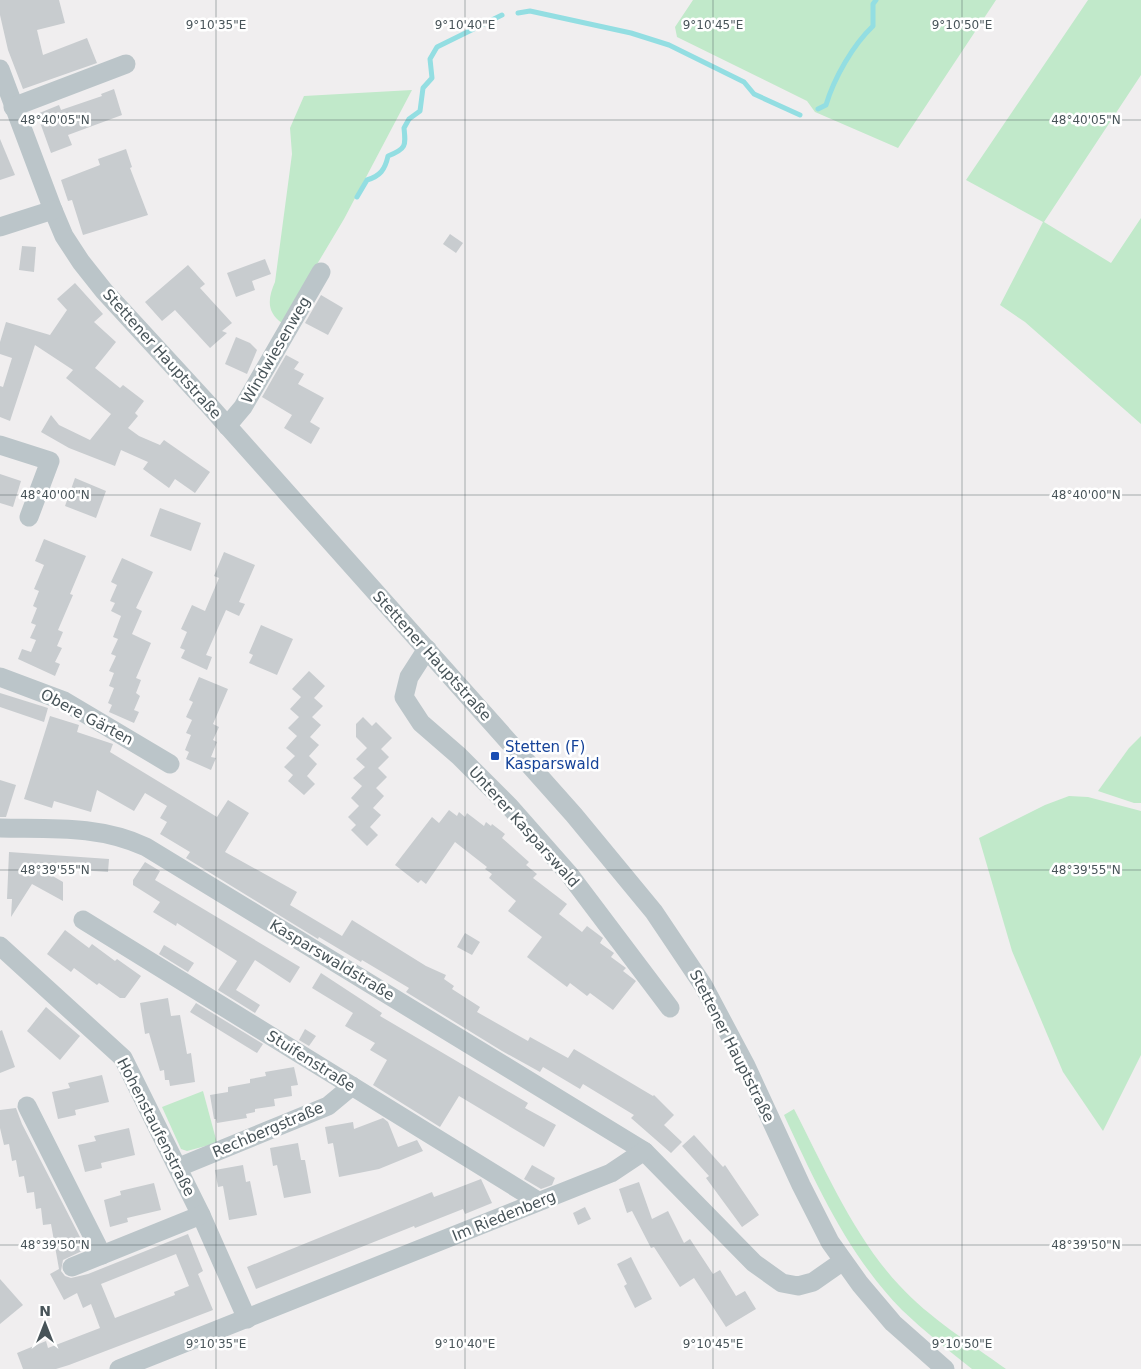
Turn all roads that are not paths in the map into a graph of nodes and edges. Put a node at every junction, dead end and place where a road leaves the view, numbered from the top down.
1 (126, 64) dead end
2 (0, 69) edge
3 (13, 107) junction
4 (53, 210) junction
5 (0, 227) edge
6 (321, 272) dead end
7 (227, 426) junction
8 (0, 445) edge
9 (29, 517) dead end
10 (427, 649) junction
11 (0, 677) edge
12 (170, 764) dead end
13 (0, 828) edge
14 (83, 920) dead end
15 (0, 946) edge
16 (670, 1008) dead end
17 (352, 1086) junction
18 (27, 1106) dead end
19 (644, 1152) junction
20 (178, 1167) junction
21 (538, 1201) junction
22 (201, 1215) junction
23 (102, 1255) junction
24 (843, 1261) junction
25 (72, 1267) dead end
26 (247, 1319) junction
27 (119, 1369) edge
28 (946, 1369) edge

1 - 3 street
2 - 3 street, Stettener Hauptstraße
3 - 4 street, Stettener Hauptstraße
4 - 5 street
4 - 7 street, Stettener Hauptstraße
6 - 7 street, Windwiesenweg
7 - 10 street, Stettener Hauptstraße
8 - 9 street
10 - 16 street, Unterer Kasparswald
10 - 24 street, Stettener Hauptstraße
11 - 12 street, Obere Gärten
13 - 19 street, Kasparswaldstraße
14 - 17 street, Stuifenstraße
15 - 20 street, Hohenstaufenstraße
17 - 20 street, Rechbergstraße
17 - 21 street, Stuifenstraße
18 - 23 street
19 - 21 street, Im Riedenberg
19 - 24 street
20 - 22 street, Hohenstaufenstraße
21 - 26 street, Im Riedenberg
22 - 23 street
22 - 26 street, Hohenstaufenstraße
23 - 25 street
24 - 28 street, Stettener Hauptstraße
26 - 27 street, Im Riedenberg

